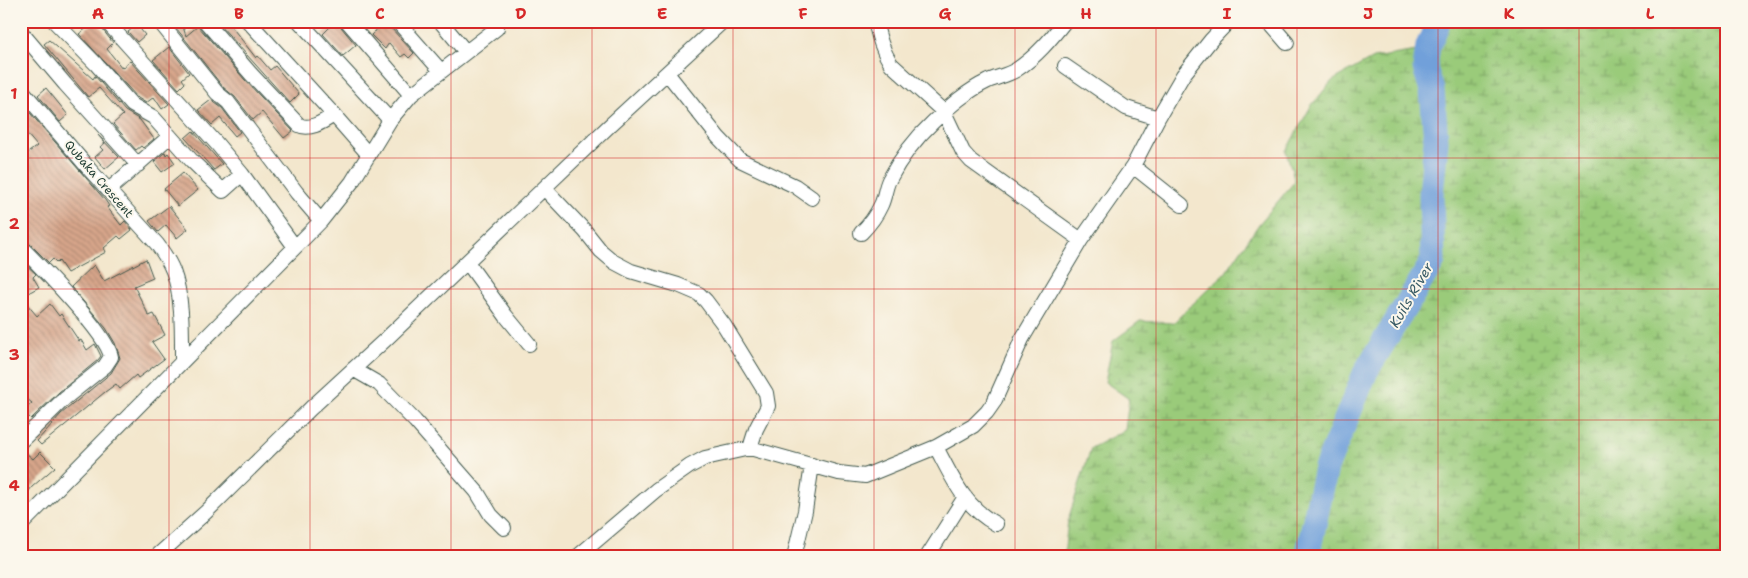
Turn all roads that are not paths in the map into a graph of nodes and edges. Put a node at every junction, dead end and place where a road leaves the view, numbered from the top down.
1 (54, 21) edge
2 (106, 21) edge
3 (159, 21) edge
4 (205, 21) edge
5 (248, 21) edge
6 (299, 21) edge
7 (347, 21) edge
8 (397, 21) edge
9 (440, 21) edge
10 (491, 21) edge
11 (723, 21) edge
12 (875, 21) edge
13 (1065, 21) edge
14 (1229, 21) edge
15 (1268, 21) edge
16 (21, 32) edge
17 (1286, 43) dead end
18 (466, 52) junction
19 (1064, 66) dead end
20 (441, 71) junction
21 (667, 73) junction
22 (21, 89) edge
23 (411, 95) junction
24 (944, 112) junction
25 (334, 115) junction
26 (1158, 118) junction
27 (390, 120) junction
28 (170, 136) junction
29 (369, 155) junction
30 (138, 165) junction
31 (1133, 166) junction
32 (242, 174) junction
33 (545, 189) junction
34 (109, 190) junction
35 (812, 198) dead end
36 (1182, 205) dead end
37 (321, 221) junction
38 (861, 233) dead end
39 (1082, 240) junction
40 (21, 247) edge
41 (295, 247) junction
42 (467, 262) junction
43 (529, 344) dead end
44 (182, 362) junction
45 (354, 369) junction
46 (21, 442) edge
47 (936, 447) junction
48 (750, 448) junction
49 (812, 465) junction
50 (965, 497) junction
51 (996, 524) dead end
52 (21, 525) edge
53 (504, 528) dead end
54 (156, 557) edge
55 (577, 557) edge
56 (794, 557) edge
57 (927, 557) edge

1 - 28 street
2 - 32 street
3 - 37 street
4 - 25 street
5 - 25 street
6 - 27 street
7 - 23 street
8 - 20 street
9 - 18 street
10 - 18 street
11 - 21 street
12 - 24 street
13 - 24 street
14 - 26 street
15 - 17 street
16 - 30 street
18 - 20 street
19 - 26 street
20 - 23 street
21 - 33 street
21 - 35 street
22 - 34 street, Qubaka Crescent
23 - 27 street
24 - 38 street
24 - 39 street
25 - 29 street
26 - 31 street
27 - 29 street
28 - 30 street
28 - 32 street
29 - 37 street
30 - 34 street
31 - 36 street
31 - 39 street
32 - 41 street
33 - 42 street
33 - 48 street
34 - 44 street, Qubaka Crescent
37 - 41 street
39 - 47 street
40 - 46 street
41 - 44 street
42 - 43 street
42 - 45 street
44 - 52 street
45 - 53 street
45 - 54 street
47 - 49 street
47 - 50 street
48 - 49 street
48 - 55 street
49 - 56 street
50 - 51 street
50 - 57 street

